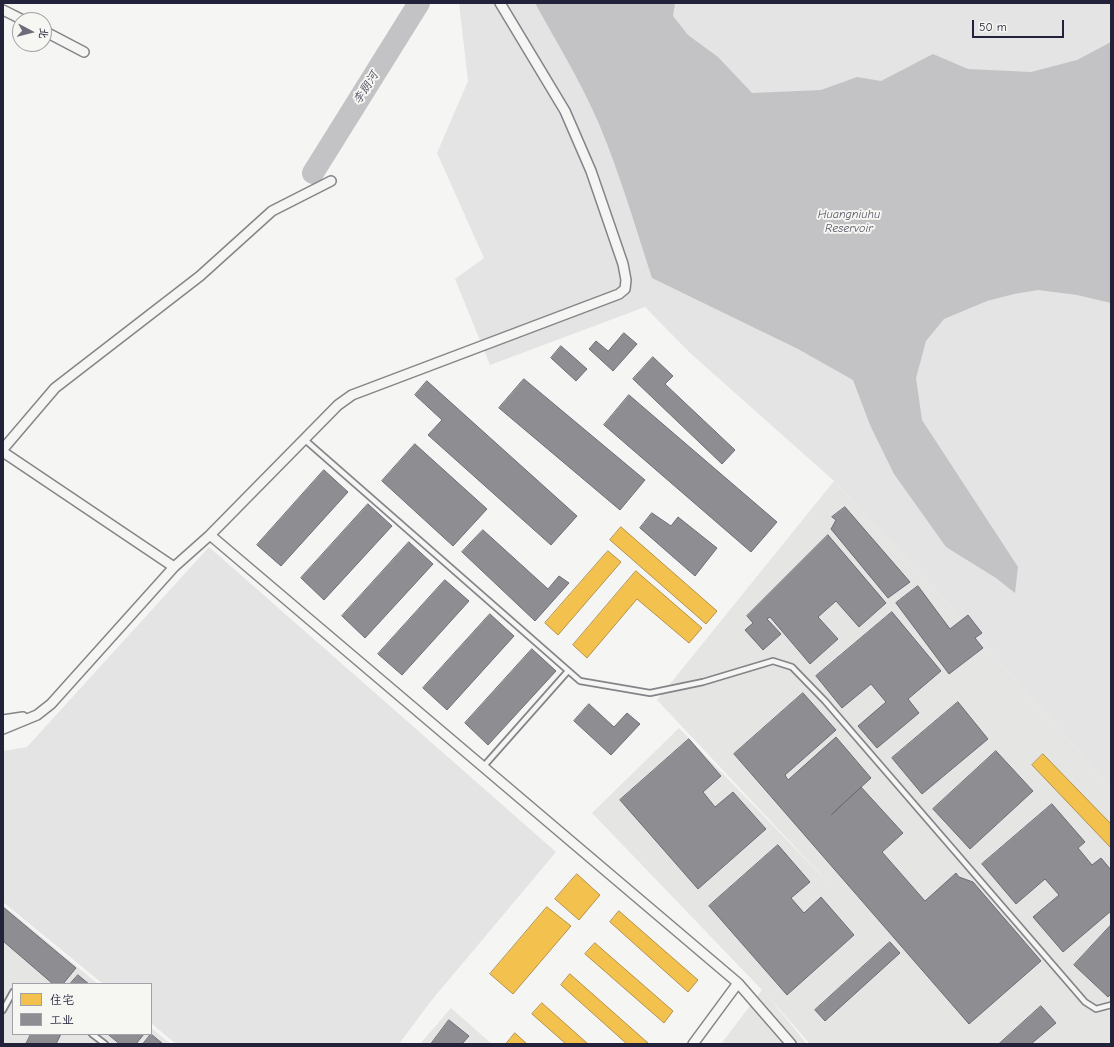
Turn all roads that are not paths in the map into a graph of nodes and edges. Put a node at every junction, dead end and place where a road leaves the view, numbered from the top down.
1 (500, 3) edge
2 (3, 10) edge
3 (12, 14) edge
4 (52, 35) edge
5 (84, 52) dead end
6 (331, 181) dead end
7 (304, 439) junction
8 (3, 448) edge
9 (3, 452) edge
10 (210, 535) junction
11 (174, 568) junction
12 (568, 671) junction
13 (37, 715) junction
14 (3, 720) edge
15 (3, 729) edge
16 (483, 767) junction
17 (738, 983) junction
18 (12, 994) edge
19 (1111, 1005) edge
20 (3, 1010) edge
21 (93, 1035) edge
22 (105, 1044) edge
23 (693, 1044) edge
24 (791, 1044) edge

1 - 7 street
2 - 3 street
4 - 5 street
6 - 8 street
7 - 10 street
7 - 12 lane
9 - 11 street
10 - 11 street
10 - 16 street
11 - 13 street
12 - 16 lane
12 - 19 lane
13 - 14 street
13 - 15 street
16 - 17 street
17 - 23 street
17 - 24 street
18 - 20 lane
21 - 22 lane

